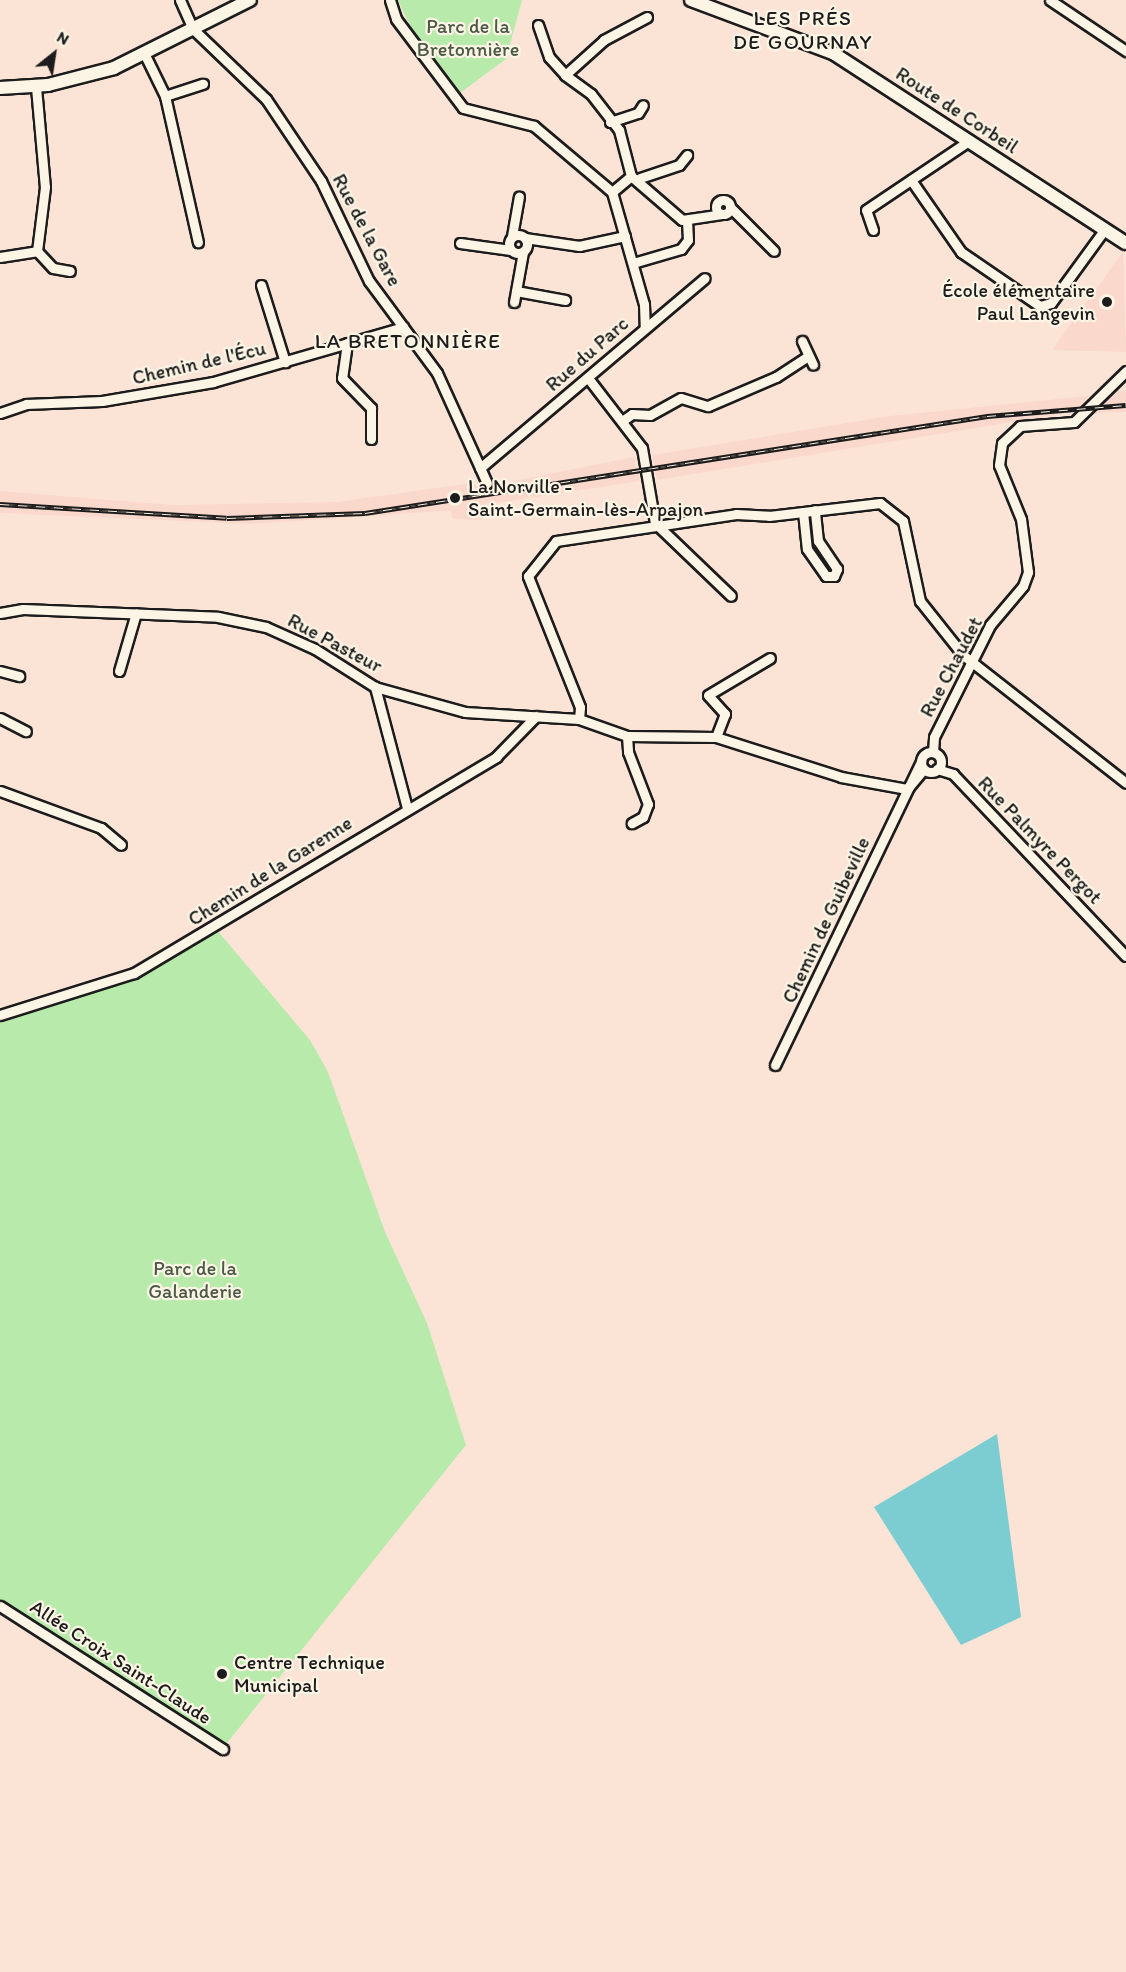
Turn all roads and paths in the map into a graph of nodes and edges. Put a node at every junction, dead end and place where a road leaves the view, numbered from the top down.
1 (180, 0) edge
2 (250, 0) edge
3 (390, 0) edge
4 (691, 0) edge
5 (1050, 0) edge
6 (647, 17) dead end
7 (538, 25) dead end
8 (193, 29) junction
9 (1126, 51) edge
10 (145, 55) junction
11 (565, 75) junction
12 (203, 84) dead end
13 (36, 87) junction
14 (0, 88) edge
15 (165, 96) junction
16 (643, 105) dead end
17 (610, 122) junction
18 (970, 140) junction
19 (687, 155) dead end
20 (636, 177) junction
21 (911, 180) junction
22 (612, 192) junction
23 (519, 197) dead end
24 (687, 223) junction
25 (1105, 229) junction
26 (873, 230) dead end
27 (512, 236) junction
28 (625, 236) junction
29 (525, 237) junction
30 (198, 242) dead end
31 (459, 243) dead end
32 (1126, 243) edge
33 (511, 250) junction
34 (37, 251) junction
35 (774, 251) dead end
36 (524, 252) junction
37 (0, 257) edge
38 (633, 263) junction
39 (70, 271) dead end
40 (705, 278) dead end
41 (261, 285) dead end
42 (516, 291) junction
43 (565, 300) dead end
44 (514, 302) dead end
45 (404, 327) junction
46 (645, 327) junction
47 (802, 341) dead end
48 (346, 343) junction
49 (285, 362) junction
50 (1126, 370) edge
51 (588, 378) junction
52 (0, 413) edge
53 (622, 421) junction
54 (371, 439) dead end
55 (480, 468) junction
56 (487, 483) dead end
57 (815, 510) junction
58 (803, 512) junction
59 (655, 523) junction
60 (731, 596) dead end
61 (0, 613) edge
62 (136, 613) junction
63 (770, 658) dead end
64 (971, 662) junction
65 (0, 671) edge
66 (119, 671) dead end
67 (19, 676) dead end
68 (375, 687) junction
69 (536, 716) junction
70 (0, 718) edge
71 (579, 719) junction
72 (26, 731) dead end
73 (627, 736) junction
74 (716, 737) junction
75 (933, 752) junction
76 (923, 765) junction
77 (939, 765) junction
78 (1126, 783) edge
79 (907, 789) junction
80 (0, 791) edge
81 (407, 808) junction
82 (632, 823) dead end
83 (121, 845) dead end
84 (1126, 956) edge
85 (0, 1015) edge
86 (775, 1065) dead end
87 (0, 1606) edge
88 (224, 1749) dead end

1 - 8 street
2 - 8 main road
3 - 22 street
4 - 18 main road, Route de Corbeil
5 - 9 street
6 - 11 street
7 - 11 street
8 - 10 main road
8 - 45 street, Rue de la Gare
10 - 13 main road
10 - 15 street
11 - 17 street
12 - 15 street
13 - 14 main road
13 - 34 street
15 - 30 street
16 - 17 street
17 - 20 street
18 - 21 street
18 - 25 main road, Route de Corbeil
19 - 20 street
20 - 22 street
20 - 24 street
21 - 25 street
21 - 26 street
22 - 28 street, Rue du Parc
23 - 27 street
24 - 35 street
24 - 38 street
25 - 32 main road, Route de Corbeil
27 - 29 street
27 - 33 street
28 - 29 street
28 - 38 street, Rue du Parc
29 - 36 street
31 - 33 street
33 - 36 street
34 - 37 street
34 - 39 street
36 - 42 street
38 - 46 street, Rue du Parc
40 - 46 street
41 - 49 street
42 - 43 street
42 - 44 street
45 - 48 street, Chemin de l'Écu
45 - 55 street, Rue de la Gare
46 - 51 street, Rue du Parc
47 - 53 street
48 - 49 street, Chemin de l'Écu
48 - 54 street
49 - 52 street, Chemin de l'Écu
50 - 64 street, Rue Chaudet
51 - 53 street
51 - 55 street, Rue du Parc
53 - 59 street
55 - 56 street, Rue de la Gare
57 - 58 street
57 - 58 street
57 - 64 street
58 - 59 street
59 - 60 street
59 - 71 street
61 - 62 street, Rue Pasteur
62 - 66 street
62 - 68 street, Rue Pasteur
63 - 74 street
64 - 75 street, Rue Chaudet
64 - 78 street
65 - 67 street
68 - 69 street, Rue Pasteur
68 - 81 street
69 - 71 street, Rue Pasteur
69 - 81 street, Chemin de la Garenne
70 - 72 street
71 - 73 street
73 - 74 street
73 - 82 street
74 - 79 street
75 - 76 street
75 - 77 street
76 - 77 street
76 - 79 street
77 - 84 street, Rue Palmyre Pergot
79 - 86 street, Chemin de Guibeville
80 - 83 street
81 - 85 street, Chemin de la Garenne
87 - 88 street, Allée Croix Saint-Claude

